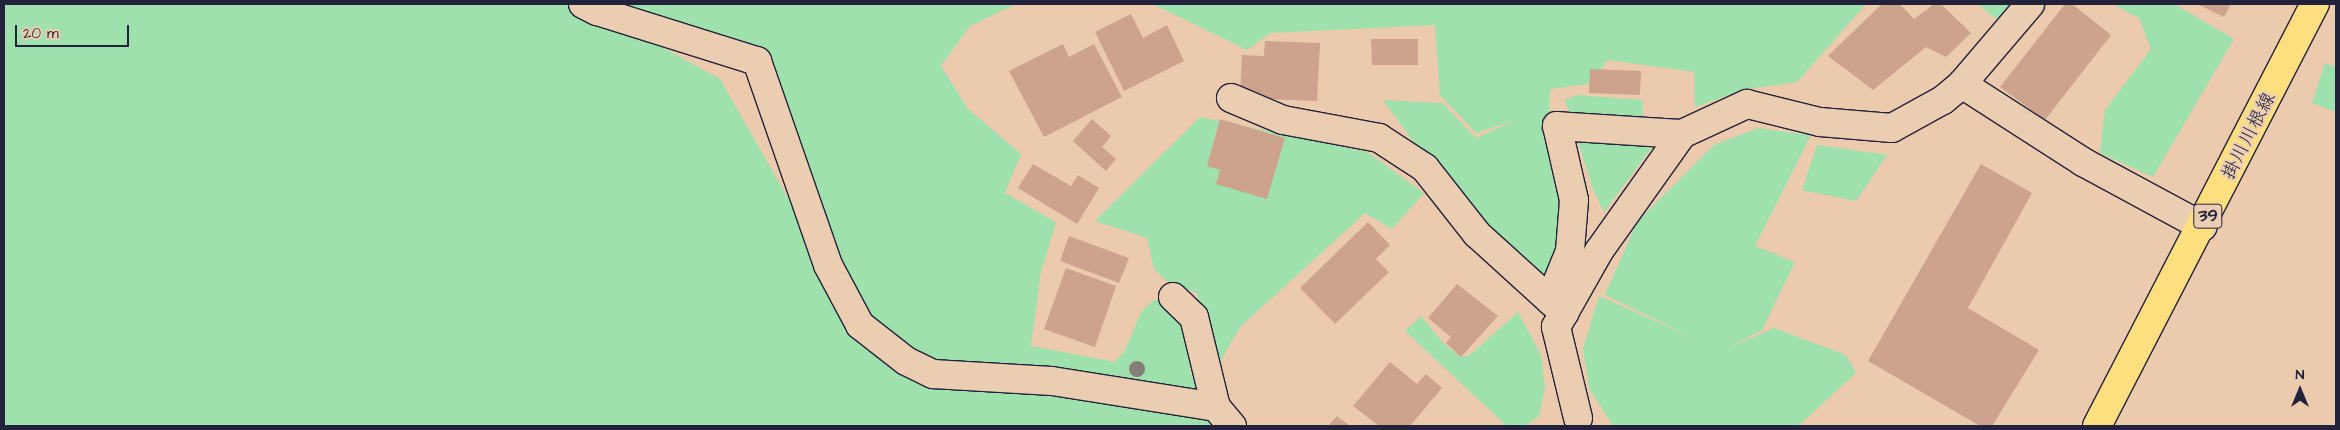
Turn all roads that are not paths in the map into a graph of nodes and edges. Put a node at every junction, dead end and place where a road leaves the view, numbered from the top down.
1 (584, 4) edge
2 (2030, 4) edge
3 (2315, 4) edge
4 (1962, 84) junction
5 (1231, 98) dead end
6 (1682, 134) junction
7 (2203, 227) junction
8 (1173, 297) dead end
9 (1557, 306) junction
10 (1224, 416) edge
11 (1575, 423) edge
12 (2097, 426) edge

1 - 10 street
2 - 4 street
3 - 7 main road, 掛川川根線 / 39
4 - 6 street
4 - 7 street
5 - 9 street
6 - 9 street
6 - 9 street
7 - 12 main road, 掛川川根線 / 39
8 - 10 street
9 - 11 street

